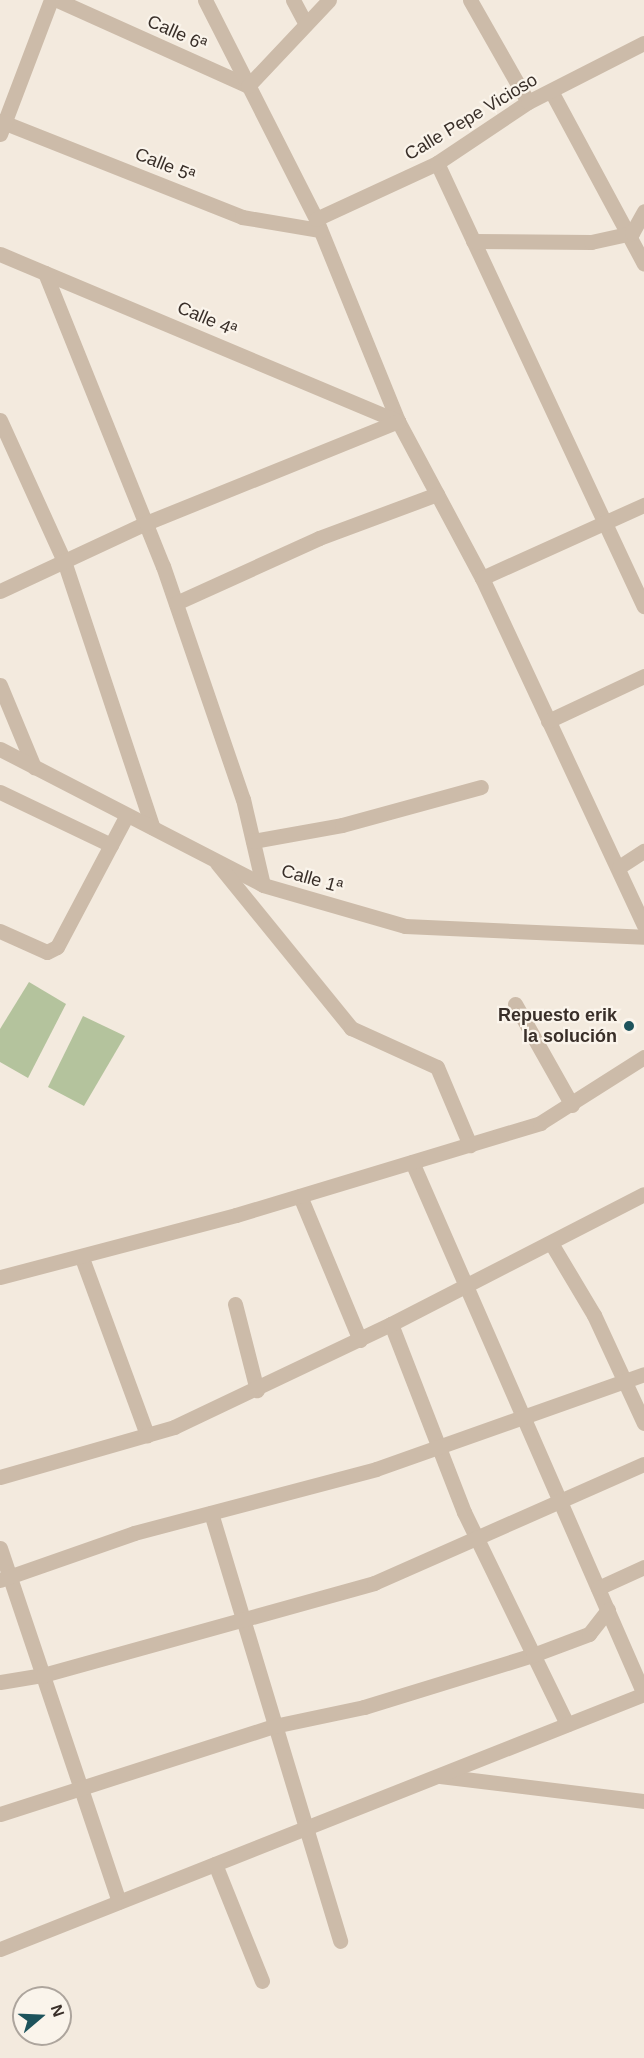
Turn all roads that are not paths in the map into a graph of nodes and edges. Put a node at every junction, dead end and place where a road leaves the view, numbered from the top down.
1 (51, 0) edge
2 (57, 0) edge
3 (205, 0) edge
4 (293, 0) edge
5 (328, 0) edge
6 (470, 0) edge
7 (306, 24) junction
8 (644, 44) edge
9 (248, 86) junction
10 (551, 91) junction
11 (528, 102) junction
12 (2, 126) edge
13 (437, 163) junction
14 (644, 211) edge
15 (318, 224) junction
16 (632, 233) junction
17 (473, 241) junction
18 (0, 254) edge
19 (644, 264) edge
20 (45, 273) junction
21 (398, 421) junction
22 (1, 427) edge
23 (437, 494) junction
24 (644, 506) edge
25 (607, 522) junction
26 (146, 523) junction
27 (64, 561) junction
28 (482, 579) junction
29 (0, 591) edge
30 (176, 603) junction
31 (644, 606) edge
32 (644, 676) edge
33 (0, 685) edge
34 (548, 721) junction
35 (0, 749) edge
36 (34, 767) junction
37 (481, 787) dead end
38 (0, 792) edge
39 (127, 815) junction
40 (153, 828) junction
41 (253, 841) junction
42 (111, 845) junction
43 (644, 851) edge
44 (213, 859) junction
45 (619, 867) junction
46 (263, 885) junction
47 (644, 924) edge
48 (0, 931) edge
49 (644, 937) edge
50 (515, 1004) dead end
51 (644, 1057) edge
52 (572, 1104) junction
53 (471, 1145) junction
54 (411, 1162) junction
55 (644, 1194) edge
56 (300, 1196) junction
57 (551, 1243) junction
58 (82, 1258) junction
59 (0, 1277) edge
60 (467, 1287) junction
61 (235, 1304) dead end
62 (392, 1324) junction
63 (360, 1340) junction
64 (644, 1374) edge
65 (625, 1380) junction
66 (257, 1390) junction
67 (523, 1414) junction
68 (644, 1423) edge
69 (147, 1435) junction
70 (439, 1448) junction
71 (644, 1464) edge
72 (0, 1477) edge
73 (560, 1500) junction
74 (211, 1513) junction
75 (477, 1539) junction
76 (0, 1548) edge
77 (644, 1567) edge
78 (5, 1579) edge
79 (598, 1588) junction
80 (608, 1610) junction
81 (244, 1619) junction
82 (533, 1655) junction
83 (43, 1675) junction
84 (0, 1682) edge
85 (644, 1694) edge
86 (567, 1724) junction
87 (274, 1726) junction
88 (437, 1776) junction
89 (80, 1788) junction
90 (644, 1801) edge
91 (0, 1814) edge
92 (303, 1829) junction
93 (215, 1864) junction
94 (119, 1902) junction
95 (340, 1941) dead end
96 (0, 1949) edge
97 (262, 1981) dead end

1 - 12 street
2 - 9 street, Calle 6ª
3 - 9 street
4 - 7 street
5 - 7 street
6 - 11 street
7 - 9 street
8 - 10 street, Calle Pepe Vicioso
9 - 15 street
10 - 11 street, Calle Pepe Vicioso
10 - 16 street
11 - 13 street, Calle Pepe Vicioso
12 - 15 street, Calle 5ª
13 - 15 street, Calle Pepe Vicioso
13 - 17 street
14 - 16 street
15 - 21 street
16 - 17 street
16 - 19 street
17 - 25 street
18 - 20 street, Calle 4ª
20 - 21 street, Calle 4ª
20 - 26 street
21 - 23 street
21 - 26 street
22 - 27 street
23 - 28 street
23 - 30 street
24 - 25 street
25 - 28 street
25 - 31 street
26 - 27 street
26 - 30 street
27 - 29 street
27 - 40 street
28 - 34 street
30 - 41 street
32 - 34 street
33 - 36 street
34 - 45 street
35 - 36 street, Calle 1ª
36 - 39 street, Calle 1ª
37 - 41 street
38 - 42 street
39 - 40 street, Calle 1ª
39 - 42 street
40 - 44 street, Calle 1ª
41 - 46 street
42 - 48 street
43 - 45 street
44 - 46 street, Calle 1ª
44 - 53 street
45 - 47 street
46 - 49 street, Calle 1ª
50 - 52 street
51 - 52 street
52 - 53 street
53 - 54 street
54 - 56 street
54 - 60 street
55 - 57 street
56 - 58 street
56 - 63 street
57 - 60 street
57 - 65 street
58 - 59 street
58 - 69 street
60 - 62 street
60 - 67 street
61 - 66 street
62 - 63 street
62 - 70 street
63 - 66 street
64 - 65 street
65 - 67 street
65 - 68 street
66 - 69 street
67 - 70 street
67 - 73 street
69 - 72 street
70 - 74 street
70 - 75 street
71 - 73 street
73 - 75 street
73 - 79 street
74 - 78 street
74 - 81 street
75 - 81 street
75 - 82 street
76 - 78 street
77 - 79 street
78 - 83 street
79 - 80 street
80 - 82 street
80 - 85 street
81 - 83 street
81 - 87 street
82 - 86 street
82 - 87 street
83 - 84 street
83 - 89 street
85 - 86 street
86 - 88 street
87 - 89 street
87 - 92 street
88 - 90 street
88 - 92 street
89 - 91 street
89 - 94 street
92 - 93 street
92 - 95 street
93 - 94 street
93 - 97 street
94 - 96 street

